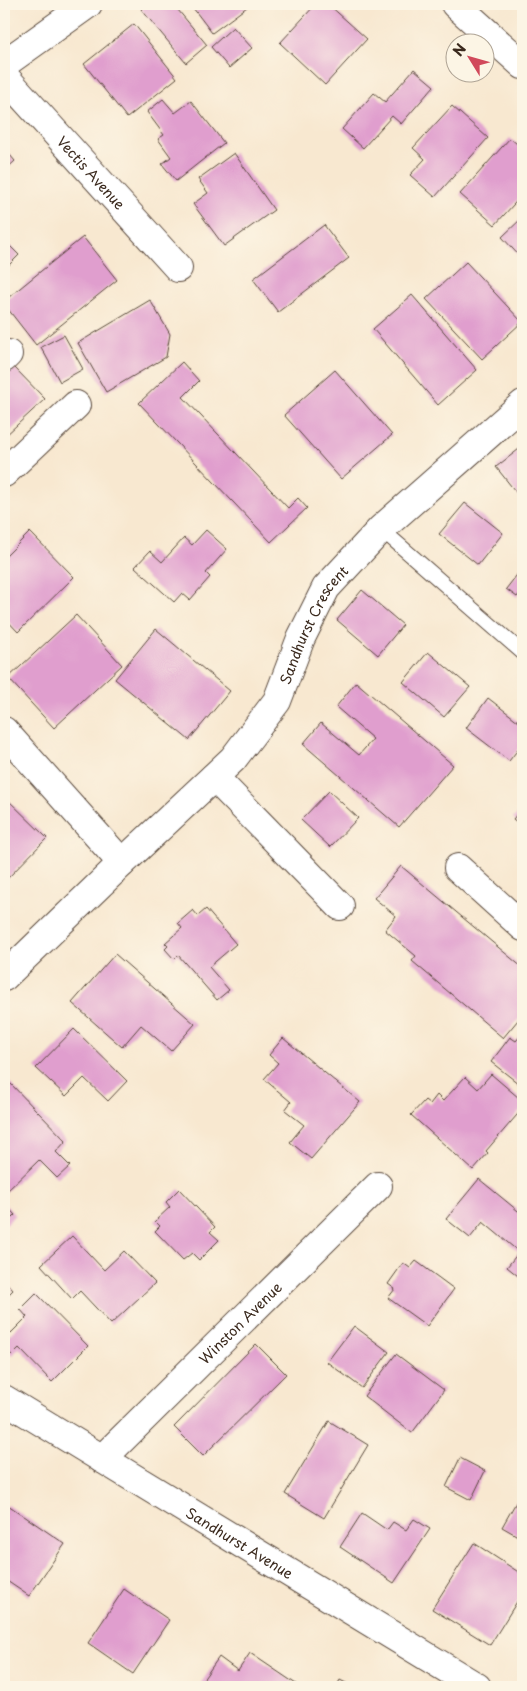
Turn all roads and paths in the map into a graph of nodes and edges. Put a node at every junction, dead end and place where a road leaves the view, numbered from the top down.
1 (88, 4) edge
2 (455, 4) edge
3 (4, 64) edge
4 (523, 65) edge
5 (4, 76) edge
6 (178, 268) dead end
7 (523, 404) edge
8 (76, 405) dead end
9 (4, 473) edge
10 (380, 530) junction
11 (523, 653) edge
12 (4, 731) edge
13 (214, 777) junction
14 (122, 863) junction
15 (458, 868) dead end
16 (340, 906) dead end
17 (523, 927) edge
18 (4, 977) edge
19 (378, 1186) dead end
20 (4, 1399) edge
21 (102, 1459) junction
22 (444, 1679) edge
23 (476, 1687) edge

1 - 3 street
2 - 4 street
5 - 6 street, Vectis Avenue
7 - 10 street, Sandhurst Crescent
8 - 9 street
10 - 11 lane
10 - 13 street, Sandhurst Crescent
12 - 14 street
13 - 14 street, Sandhurst Crescent
13 - 16 street
14 - 18 street, Sandhurst Crescent
15 - 17 street
19 - 21 street, Winston Avenue
20 - 21 street, Sandhurst Avenue
21 - 22 street, Sandhurst Avenue
22 - 23 street, Sandhurst Avenue

